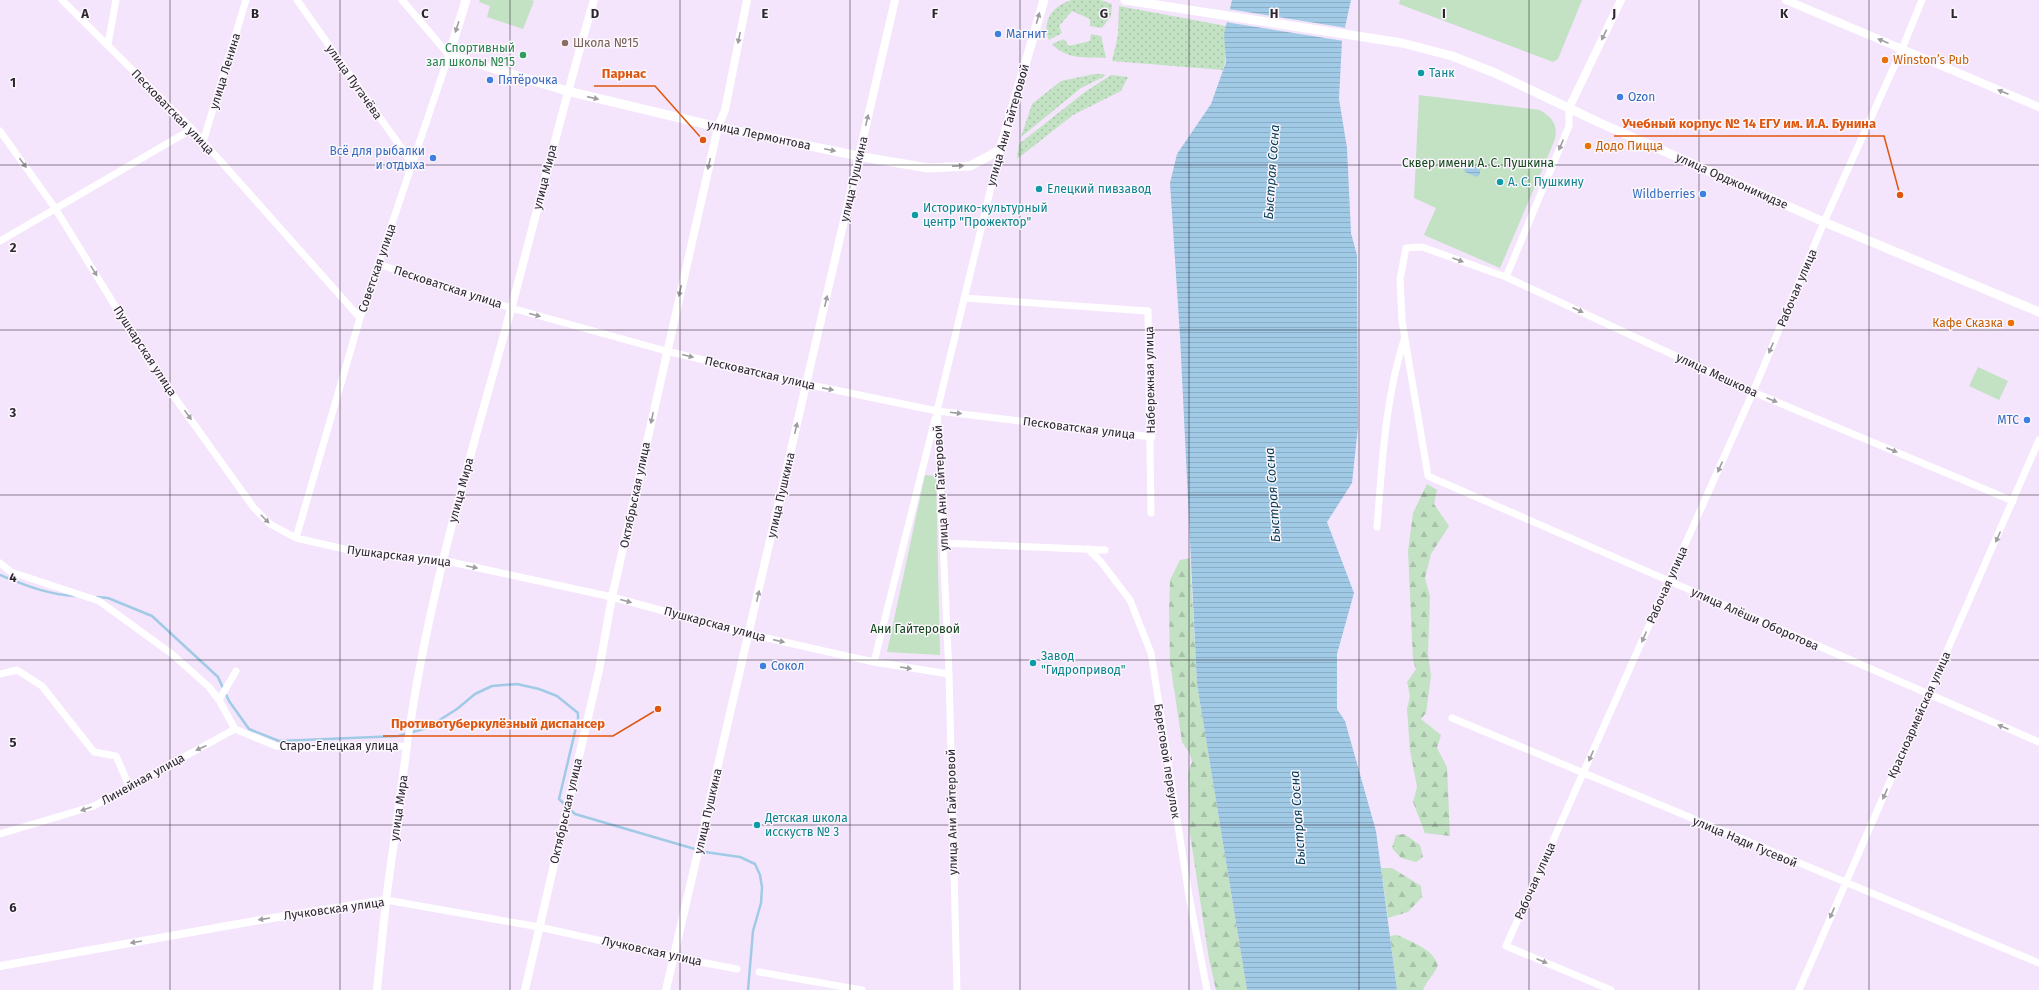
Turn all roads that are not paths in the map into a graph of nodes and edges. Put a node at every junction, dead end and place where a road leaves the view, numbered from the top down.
1 (62, 0) edge
2 (116, 0) edge
3 (246, 0) edge
4 (297, 0) edge
5 (402, 0) edge
6 (466, 0) edge
7 (594, 0) edge
8 (747, 0) edge
9 (895, 0) edge
10 (1044, 0) edge
11 (1124, 0) edge
12 (1621, 0) edge
13 (1786, 0) edge
14 (1922, 0) edge
15 (108, 44) junction
16 (1902, 49) junction
17 (449, 55) junction
18 (567, 91) junction
19 (2039, 107) edge
20 (1569, 108) junction
21 (718, 127) junction
22 (192, 129) junction
23 (0, 131) edge
24 (203, 142) junction
25 (1000, 150) junction
26 (859, 156) junction
27 (412, 163) junction
28 (55, 208) junction
29 (1824, 222) junction
30 (0, 241) edge
31 (378, 264) junction
32 (1506, 277) junction
33 (964, 298) junction
34 (511, 308) junction
35 (2039, 312) edge
36 (360, 318) junction
37 (1405, 338) junction
38 (666, 351) junction
39 (806, 384) junction
40 (1753, 392) junction
41 (937, 411) junction
42 (1152, 437) junction
43 (2039, 440) edge
44 (2014, 501) junction
45 (1152, 513) dead end
46 (1377, 527) dead end
47 (296, 538) junction
48 (944, 543) junction
49 (1088, 549) junction
50 (1105, 550) dead end
51 (442, 560) junction
52 (0, 563) edge
53 (1669, 581) junction
54 (612, 597) junction
55 (749, 634) junction
56 (874, 662) junction
57 (236, 671) dead end
58 (0, 674) edge
59 (949, 674) junction
60 (1928, 695) junction
61 (219, 700) junction
62 (1452, 718) dead end
63 (411, 719) joint
64 (235, 729) junction
65 (2039, 742) edge
66 (407, 746) junction
67 (1584, 774) junction
68 (130, 788) junction
69 (0, 834) edge
70 (1846, 884) junction
71 (386, 900) junction
72 (539, 927) junction
73 (674, 957) junction
74 (2039, 963) edge
75 (0, 966) edge
76 (737, 969) dead end
77 (759, 972) dead end
78 (378, 990) edge
79 (525, 990) edge
80 (666, 990) edge
81 (862, 990) edge
82 (957, 990) edge
83 (1207, 990) edge
84 (1612, 990) edge
85 (1799, 990) edge

1 - 15 street, Песковатская улица
2 - 15 street
3 - 24 street, улица Ленина
4 - 27 street, улица Пугачёва
5 - 17 street
6 -> 17 main road, Советская улица
7 - 18 street, улица Мира
8 -> 21 street, Октябрьская улица
26 -> 9 street, улица Пушкина
25 -> 10 main road, улица Ани Гайтеровой
11 - 20 main road, улица Орджоникидзе
12 -> 20 street
16 -> 13 street
14 - 16 street
15 - 22 street, Песковатская улица
19 -> 16 street
16 - 29 street, Рабочая улица
17 - 18 main road, улица Лермонтова
17 - 27 street, Советская улица
18 -> 21 main road, улица Лермонтова
18 - 34 street, улица Мира
20 - 29 main road, улица Орджоникидзе
20 -> 32 street
21 -> 26 main road, улица Лермонтова
21 -> 38 street, Октябрьская улица
22 - 24 street, Песковатская улица
22 - 28 street
23 -> 28 street, Пушкарская улица
24 - 36 street, Песковатская улица
26 -> 25 main road, улица Лермонтова
25 - 33 street, улица Ани Гайтеровой
39 -> 26 street, улица Пушкина
27 - 31 street, Советская улица
28 - 30 street
28 -> 47 street, Пушкарская улица
29 - 35 main road, улица Орджоникидзе
29 -> 40 street, Рабочая улица
31 - 34 street, Песковатская улица
31 - 36 street, Советская улица
37 -> 32 street, улица Мешкова
32 -> 40 street, улица Мешкова
33 - 41 street, улица Ани Гайтеровой
33 - 42 street, Набережная улица
34 -> 38 street, Песковатская улица
34 - 51 street, улица Мира
36 - 47 street, Советская улица
37 - 46 street
37 - 53 street, улица Алёши Оборотова
38 -> 39 street, Песковатская улица
38 -> 54 street, Октябрьская улица
39 -> 41 street, Песковатская улица
55 -> 39 street, улица Пушкина
40 -> 44 street, улица Мешкова
40 -> 53 street, Рабочая улица
41 -> 42 street, Песковатская улица
41 - 48 street, улица Ани Гайтеровой
41 - 56 street
42 - 45 street, Набережная улица
43 - 44 street, Красноармейская улица
44 -> 60 street, Красноармейская улица
47 - 51 street, Пушкарская улица
48 - 49 street
48 - 59 street, улица Ани Гайтеровой
49 - 50 street
49 - 83 street, Береговой переулок
51 -> 54 street, Пушкарская улица
51 - 63 street, улица Мира
52 - 61 street
53 - 60 street, улица Алёши Оборотова
53 -> 67 street, Рабочая улица
54 -> 55 street, Пушкарская улица
54 - 72 street, Октябрьская улица
55 -> 56 street, Пушкарская улица
55 - 73 street, улица Пушкина
56 -> 59 street, Пушкарская улица
57 - 61 street
58 - 68 street
59 - 82 street, улица Ани Гайтеровой
65 -> 60 street, улица Алёши Оборотова
60 -> 70 street, Красноармейская улица
61 - 64 street
62 - 67 street, улица Нади Гусевой
63 - 66 street, улица Мира
64 - 66 street, Старо-Елецкая улица
64 -> 68 street, Линейная улица
66 - 71 street, улица Мира
67 - 70 street, улица Нади Гусевой
67 -> 84 street, Рабочая улица
68 -> 69 street, Линейная улица
70 - 74 street, улица Нади Гусевой
70 -> 85 street, Красноармейская улица
71 - 72 street, Лучковская улица
71 -> 75 street, Лучковская улица
71 - 78 street, улица Мира
72 - 73 street, Лучковская улица
72 - 79 street, Октябрьская улица
73 - 76 street, Лучковская улица
73 - 80 street, улица Пушкина
77 - 81 street

